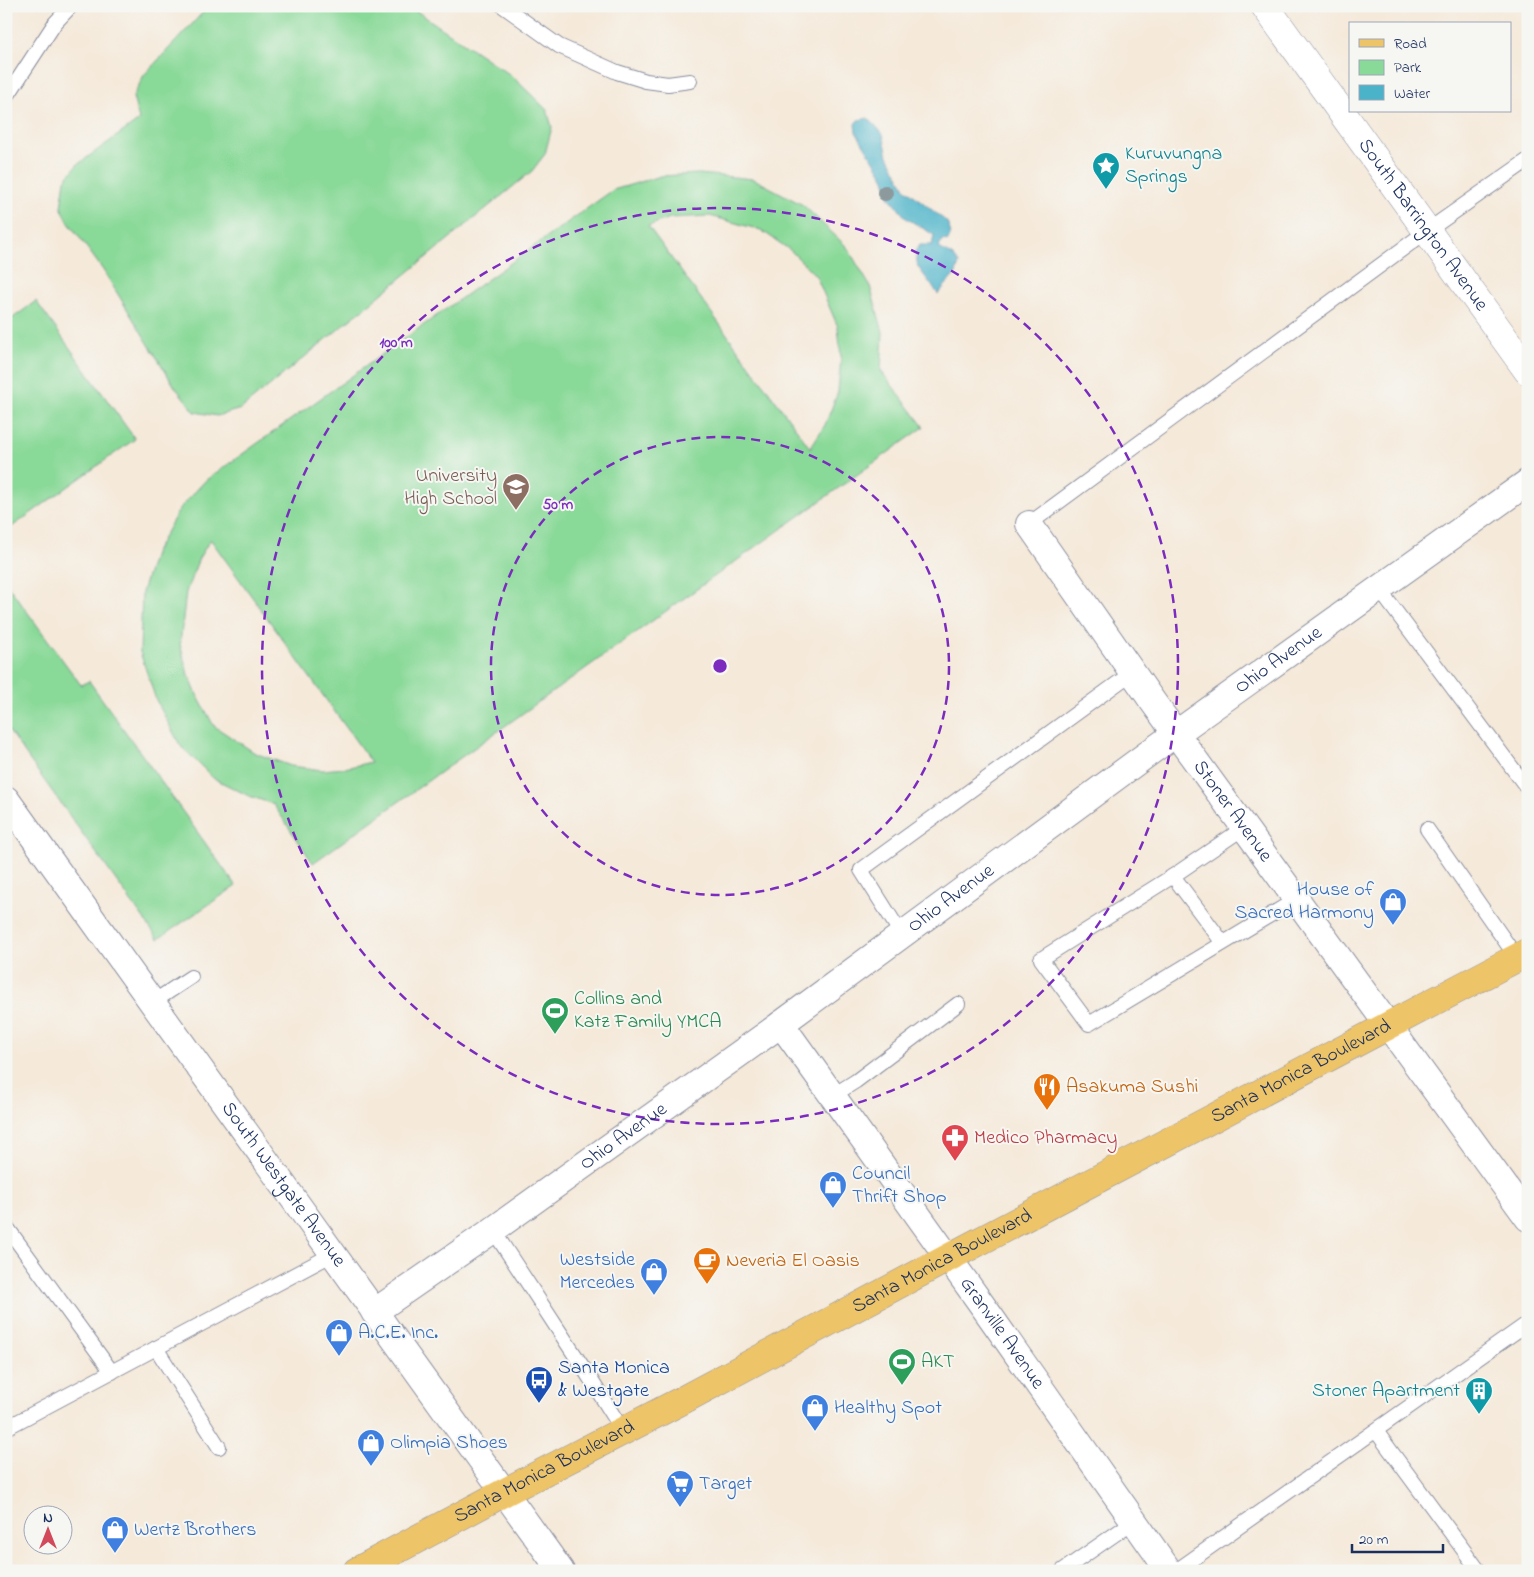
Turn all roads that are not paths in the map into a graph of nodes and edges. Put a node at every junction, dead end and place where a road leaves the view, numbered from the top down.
1 (71, 6) edge
2 (503, 6) edge
3 (1265, 6) edge
4 (690, 81) dead end
5 (6, 98) edge
6 (1528, 160) edge
7 (1427, 231) junction
8 (1528, 371) edge
9 (1528, 482) edge
10 (1029, 524) joint
11 (1378, 589) junction
12 (1133, 672) junction
13 (1178, 734) junction
14 (1528, 788) edge
15 (6, 799) edge
16 (1245, 827) junction
17 (1427, 830) dead end
18 (1173, 876) junction
19 (1297, 899) junction
20 (902, 935) junction
21 (1223, 943) junction
22 (1522, 955) edge
23 (191, 977) dead end
24 (153, 1002) junction
25 (958, 1004) dead end
26 (781, 1024) junction
27 (1389, 1025) junction
28 (832, 1096) junction
29 (1528, 1218) edge
30 (6, 1226) edge
31 (493, 1230) junction
32 (333, 1254) junction
33 (948, 1258) junction
34 (374, 1312) junction
35 (1528, 1323) edge
36 (156, 1348) junction
37 (112, 1372) junction
38 (6, 1428) edge
39 (623, 1431) junction
40 (1376, 1431) junction
41 (219, 1447) dead end
42 (505, 1492) junction
43 (1134, 1521) junction
44 (357, 1571) edge
45 (561, 1571) edge
46 (1062, 1571) edge
47 (1169, 1571) edge
48 (1176, 1571) edge
49 (1479, 1571) edge

1 - 5 lane
2 - 4 lane
3 - 7 street, South Barrington Avenue
6 - 7 lane
7 - 8 street, South Barrington Avenue
7 - 10 lane
9 - 11 street, Ohio Avenue
10 - 12 street, Stoner Avenue
11 - 13 street, Ohio Avenue
11 - 14 lane
12 - 13 street, Stoner Avenue
12 - 20 lane
13 - 16 street, Stoner Avenue
13 - 20 street, Ohio Avenue
15 - 24 street, South Westgate Avenue
16 - 18 lane
16 - 19 street, Stoner Avenue
17 - 22 lane
18 - 21 lane
18 - 21 lane
19 - 21 lane
19 - 27 street, Stoner Avenue
20 - 26 street, Ohio Avenue
22 - 27 main road, Santa Monica Boulevard
23 - 24 lane
24 - 32 street, South Westgate Avenue
25 - 28 lane
26 - 28 street, Granville Avenue
26 - 31 street, Ohio Avenue
27 - 29 street, Stoner Avenue
27 - 33 main road, Santa Monica Boulevard
28 - 33 street, Granville Avenue
30 - 37 lane
31 - 34 street, Ohio Avenue
31 - 39 lane
32 - 34 street, South Westgate Avenue
32 - 36 lane
33 - 39 main road, Santa Monica Boulevard
33 - 43 street, Granville Avenue
34 - 42 street, South Westgate Avenue
35 - 40 lane
36 - 37 lane
36 - 41 lane
37 - 38 lane
39 - 42 main road, Santa Monica Boulevard
40 - 48 lane
40 - 49 lane
42 - 44 main road, Santa Monica Boulevard
42 - 45 street, South Westgate Avenue
43 - 46 lane
43 - 47 street, Granville Avenue

